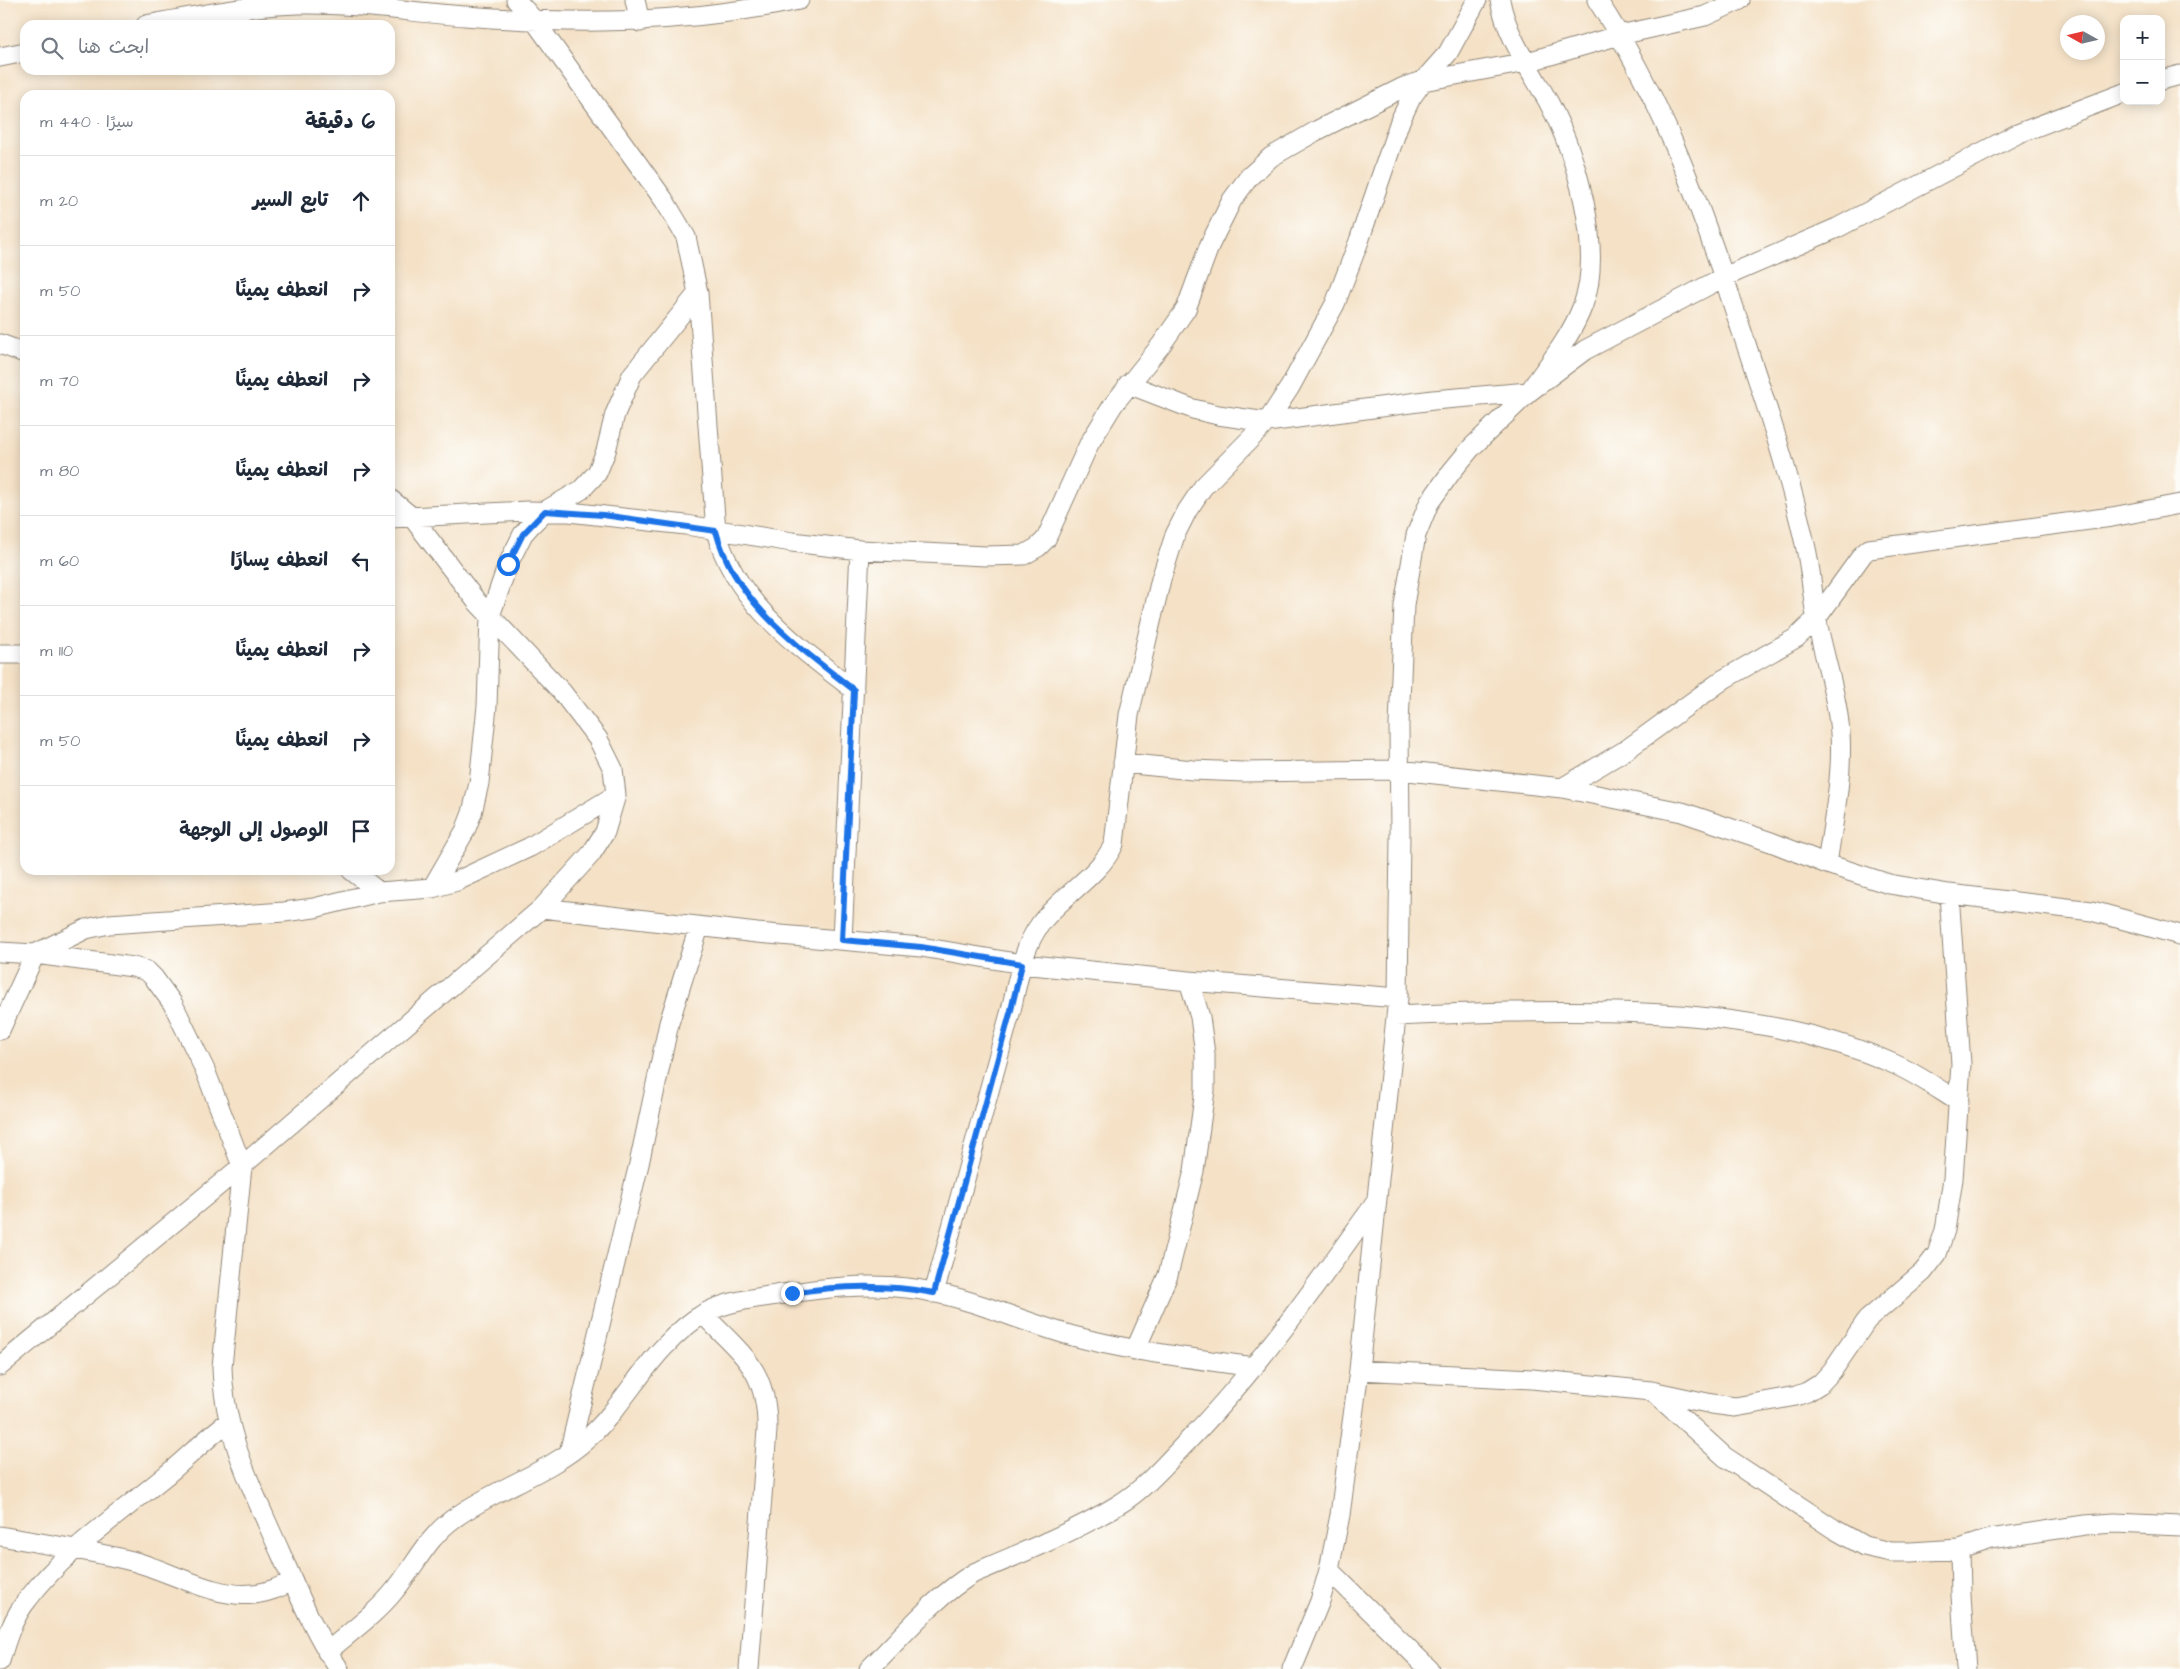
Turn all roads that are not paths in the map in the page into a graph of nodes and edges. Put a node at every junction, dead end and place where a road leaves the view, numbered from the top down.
1 (516, 0) edge
2 (635, 0) edge
3 (799, 0) edge
4 (1477, 0) edge
5 (1500, 0) edge
6 (1597, 0) edge
7 (1740, 0) edge
8 (178, 20) edge
9 (534, 20) junction
10 (640, 22) junction
11 (1620, 35) junction
12 (20, 53) edge
13 (0, 57) edge
14 (1527, 62) junction
15 (2180, 74) edge
16 (2165, 79) edge
17 (1423, 81) junction
18 (2120, 95) edge
19 (1724, 277) junction
20 (698, 293) junction
21 (0, 344) edge
22 (20, 351) edge
23 (1128, 384) junction
24 (1529, 392) junction
25 (1267, 422) junction
26 (395, 503) edge
27 (2180, 504) edge
28 (545, 511) junction
29 (412, 517) junction
30 (395, 518) edge
31 (716, 531) junction
32 (860, 550) junction
33 (490, 616) junction
34 (1816, 619) junction
35 (0, 654) edge
36 (20, 654) edge
37 (854, 690) junction
38 (1123, 763) junction
39 (1399, 770) junction
40 (1562, 788) junction
41 (616, 795) junction
42 (1827, 864) junction
43 (357, 875) edge
44 (432, 888) junction
45 (379, 892) junction
46 (1949, 894) junction
47 (542, 908) junction
48 (699, 927) junction
49 (2180, 934) edge
50 (842, 940) junction
51 (0, 952) edge
52 (35, 954) junction
53 (1022, 964) junction
54 (1189, 981) junction
55 (1397, 1007) junction
56 (0, 1030) edge
57 (1959, 1102) junction
58 (242, 1166) junction
59 (1376, 1201) junction
60 (934, 1293) junction
61 (703, 1314) junction
62 (1135, 1351) junction
63 (0, 1366) edge
64 (1254, 1367) junction
65 (1359, 1370) junction
66 (1651, 1391) junction
67 (228, 1422) junction
68 (569, 1453) junction
69 (2180, 1526) edge
70 (0, 1536) edge
71 (1960, 1549) junction
72 (76, 1550) junction
73 (1329, 1570) junction
74 (293, 1581) junction
75 (0, 1613) edge
76 (8, 1634) junction
77 (327, 1652) junction
78 (0, 1661) edge
79 (877, 1667) edge
80 (339, 1669) edge
81 (749, 1669) edge
82 (1292, 1669) edge
83 (1429, 1669) edge
84 (1966, 1669) edge

1 - 9 street
2 - 10 street
3 - 10 street
4 - 17 street
5 - 14 street
6 - 11 street
7 - 11 street
8 - 9 street
9 - 10 street
9 - 20 street
11 - 14 street
11 - 19 street
12 - 13 street
14 - 17 street
14 - 24 street
15 - 16 street
17 - 23 street
17 - 25 street
18 - 19 street
19 - 24 street
19 - 34 street
20 - 28 street
20 - 31 street
21 - 22 street
23 - 25 street
23 - 32 street
24 - 25 street
24 - 39 street
25 - 38 street
26 - 29 street
27 - 34 street
28 - 29 street
28 - 31 street
28 - 33 street
29 - 30 street
29 - 33 street
31 - 32 street
31 - 37 street
32 - 37 street
33 - 41 street
33 - 44 street
34 - 40 street
34 - 42 street
35 - 36 street
37 - 50 street
38 - 39 street
38 - 53 street
39 - 40 street
39 - 55 street
40 - 42 street
41 - 44 street
41 - 47 street
42 - 46 street
43 - 45 street
44 - 45 street
45 - 52 street
46 - 49 street
46 - 57 street
47 - 48 street
47 - 58 street
48 - 50 street
48 - 68 street
50 - 53 street
51 - 52 street
52 - 56 street
52 - 58 street
53 - 54 street
53 - 60 street
54 - 55 street
54 - 62 street
55 - 57 street
55 - 59 street
57 - 66 street
58 - 63 street
58 - 67 street
59 - 64 street
59 - 65 street
60 - 61 street
60 - 62 street
61 - 68 street
61 - 81 street
62 - 64 street
64 - 79 street
65 - 66 street
65 - 73 street
66 - 71 street
67 - 72 street
67 - 74 street
68 - 77 street
69 - 71 street
70 - 72 street
71 - 84 street
72 - 74 street
72 - 76 street
73 - 82 street
73 - 83 street
74 - 77 street
75 - 76 street
76 - 78 street
77 - 80 street

